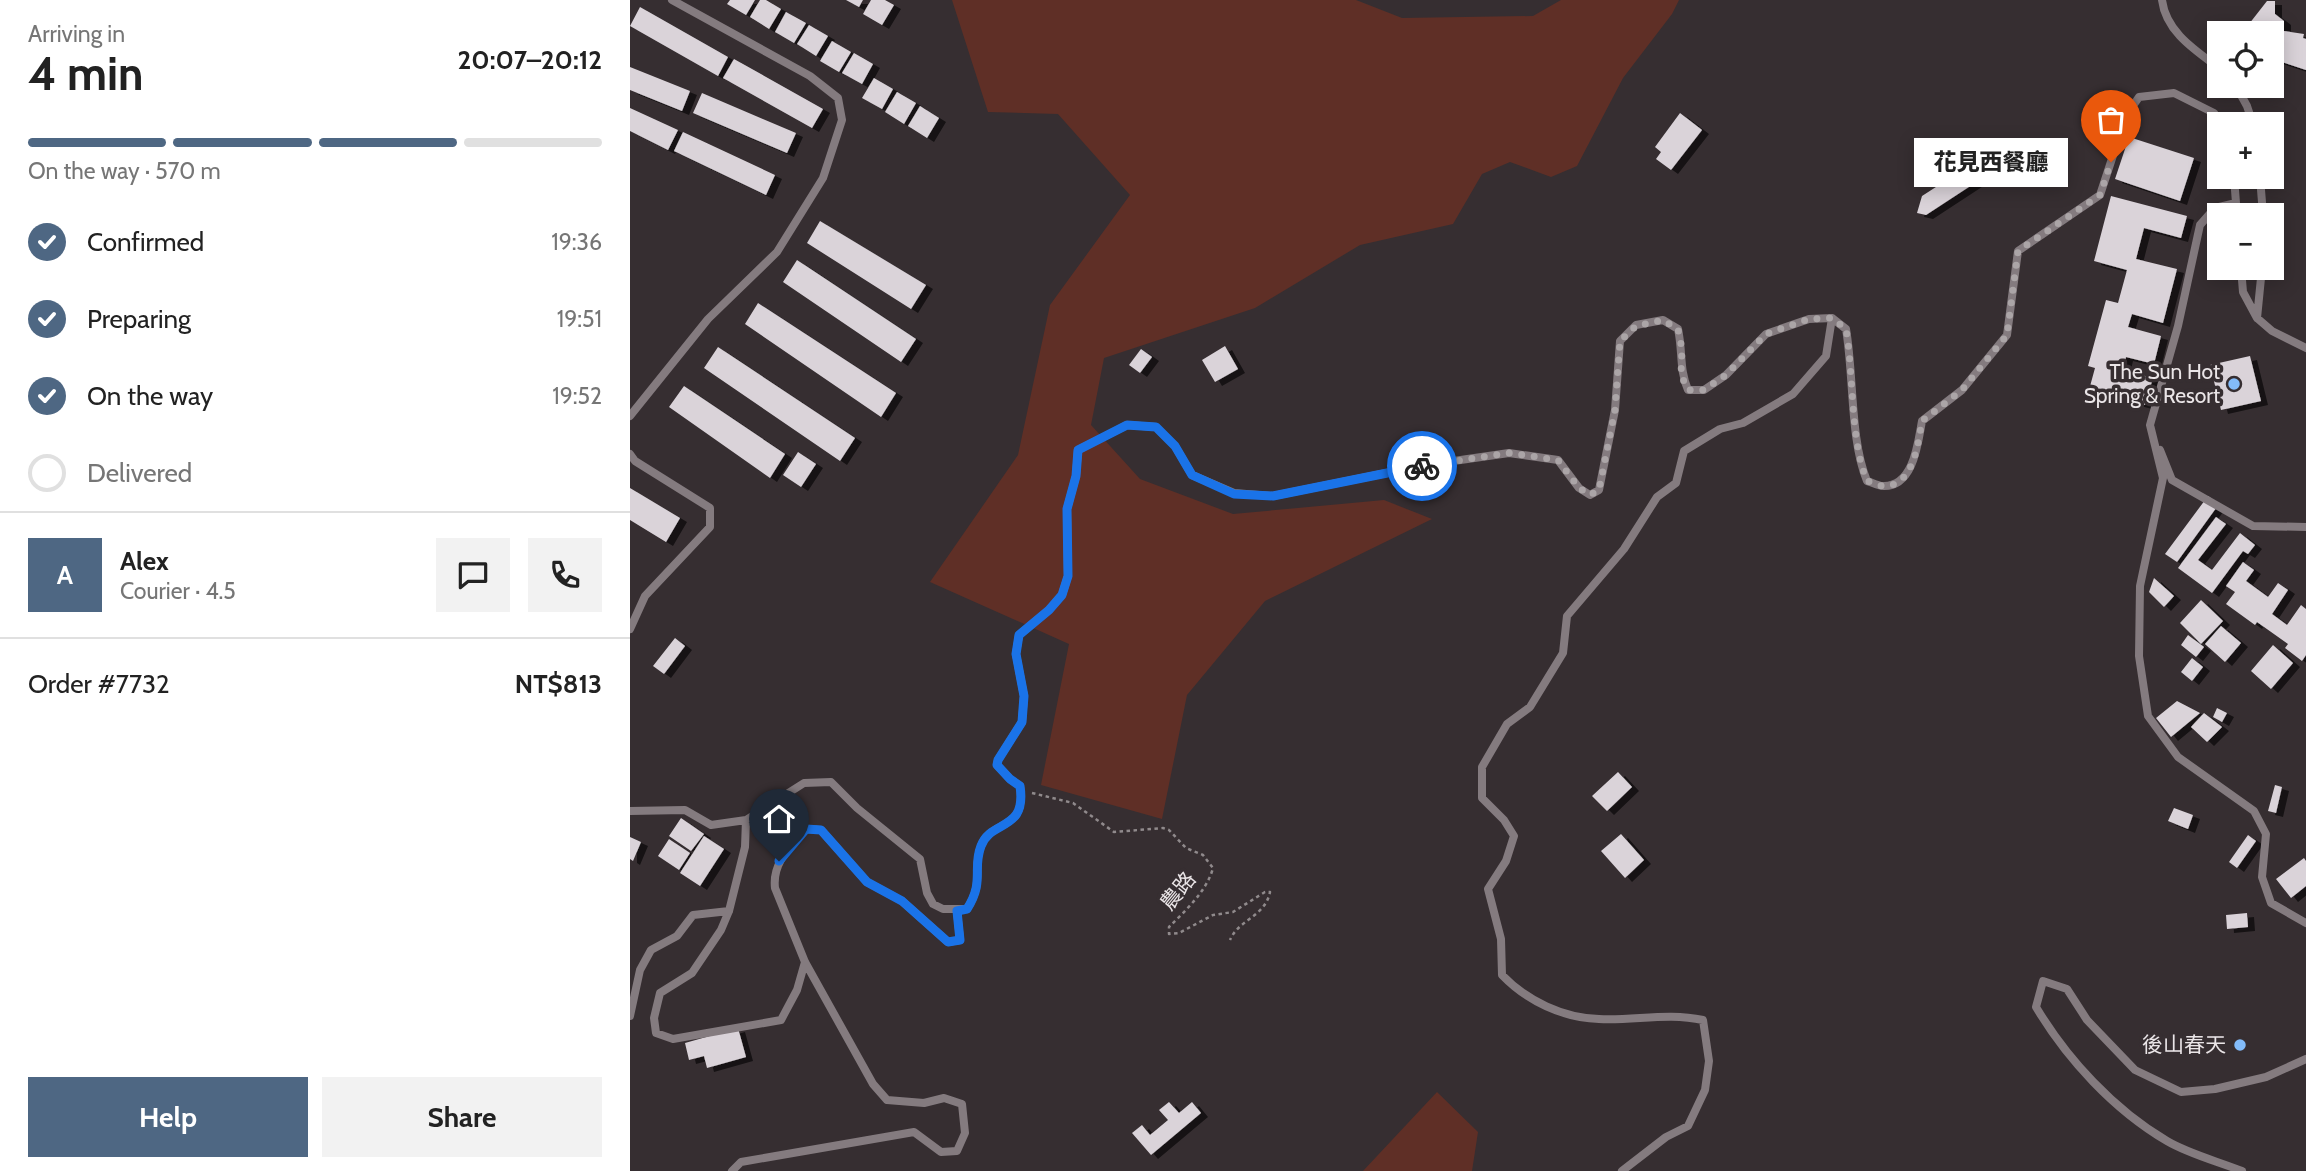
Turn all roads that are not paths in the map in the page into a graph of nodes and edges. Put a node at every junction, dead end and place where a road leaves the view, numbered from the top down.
1 (672, 0) edge
2 (2162, 0) edge
3 (2207, 58) edge
4 (2212, 112) edge
5 (2235, 189) edge
6 (2236, 203) edge
7 (2207, 217) edge
8 (2242, 280) edge
9 (2261, 280) edge
10 (1832, 318) junction
11 (2257, 318) junction
12 (2306, 348) edge
13 (630, 416) edge
14 (2150, 425) junction
15 (630, 454) edge
16 (2306, 527) edge
17 (630, 629) edge
18 (630, 811) edge
19 (746, 820) junction
20 (729, 911) junction
21 (957, 911) junction
22 (2306, 923) edge
23 (804, 962) junction
24 (630, 1016) edge
25 (2306, 1059) edge
26 (732, 1171) edge
27 (1622, 1171) edge
28 (2242, 1171) edge

1 - 13 lane
2 - 3 lane
4 - 10 lane
5 - 6 lane
7 - 14 lane
8 - 11 lane
9 - 11 lane
10 - 21 lane
10 - 27 lane
11 - 12 lane
14 - 16 lane
14 - 22 lane
15 - 17 lane
18 - 19 lane
19 - 20 lane
19 - 21 lane
20 - 23 lane
20 - 24 lane
21 - 23 lane
23 - 26 lane
25 - 28 lane

